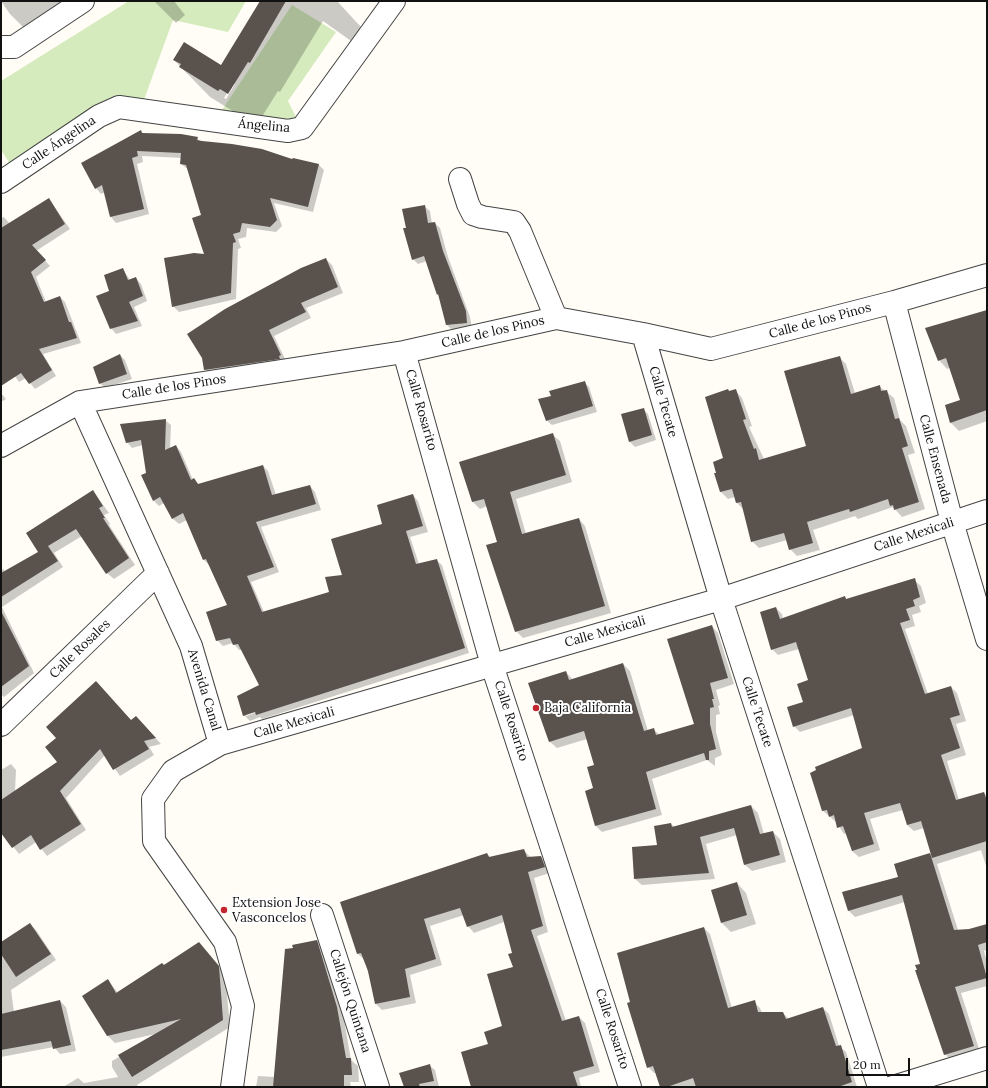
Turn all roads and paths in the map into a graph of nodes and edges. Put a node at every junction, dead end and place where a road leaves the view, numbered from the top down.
1 (83, 1) edge
2 (394, 1) edge
3 (1, 47) edge
4 (119, 107) joint
5 (460, 179) dead end
6 (1, 182) edge
7 (987, 275) edge
8 (894, 302) junction
9 (556, 318) junction
10 (643, 334) junction
11 (404, 352) junction
12 (80, 402) junction
13 (1, 446) edge
14 (987, 511) edge
15 (952, 522) junction
16 (158, 573) junction
17 (721, 599) junction
18 (987, 639) edge
19 (492, 665) junction
20 (1, 725) edge
21 (220, 744) junction
22 (322, 915) dead end
23 (987, 1058) edge
24 (232, 1087) edge
25 (378, 1087) edge
26 (630, 1087) edge
27 (880, 1087) edge
28 (893, 1087) edge

1 - 3 street
2 - 4 street, Ángelina
4 - 6 street, Calle Ángelina
5 - 9 street
7 - 8 street, Calle de los Pinos
8 - 10 street, Calle de los Pinos
8 - 15 street, Calle Ensenada
9 - 10 street, Calle de los Pinos
9 - 11 street, Calle de los Pinos
10 - 17 street, Calle Tecate
11 - 12 street, Calle de los Pinos
11 - 19 street, Calle Rosarito
12 - 13 street, Calle de los Pinos
12 - 16 street, Avenida Canal
14 - 15 street, Calle Mexicali
15 - 17 street, Calle Mexicali
15 - 18 street, Calle Ensenada
16 - 20 street, Calle Rosales
16 - 21 street, Avenida Canal
17 - 19 street, Calle Mexicali
17 - 27 street, Calle Tecate
19 - 21 street, Calle Mexicali
19 - 26 street, Calle Rosarito
21 - 24 street, Avenida Canal
22 - 25 street, Callejón Quintana
23 - 28 street

